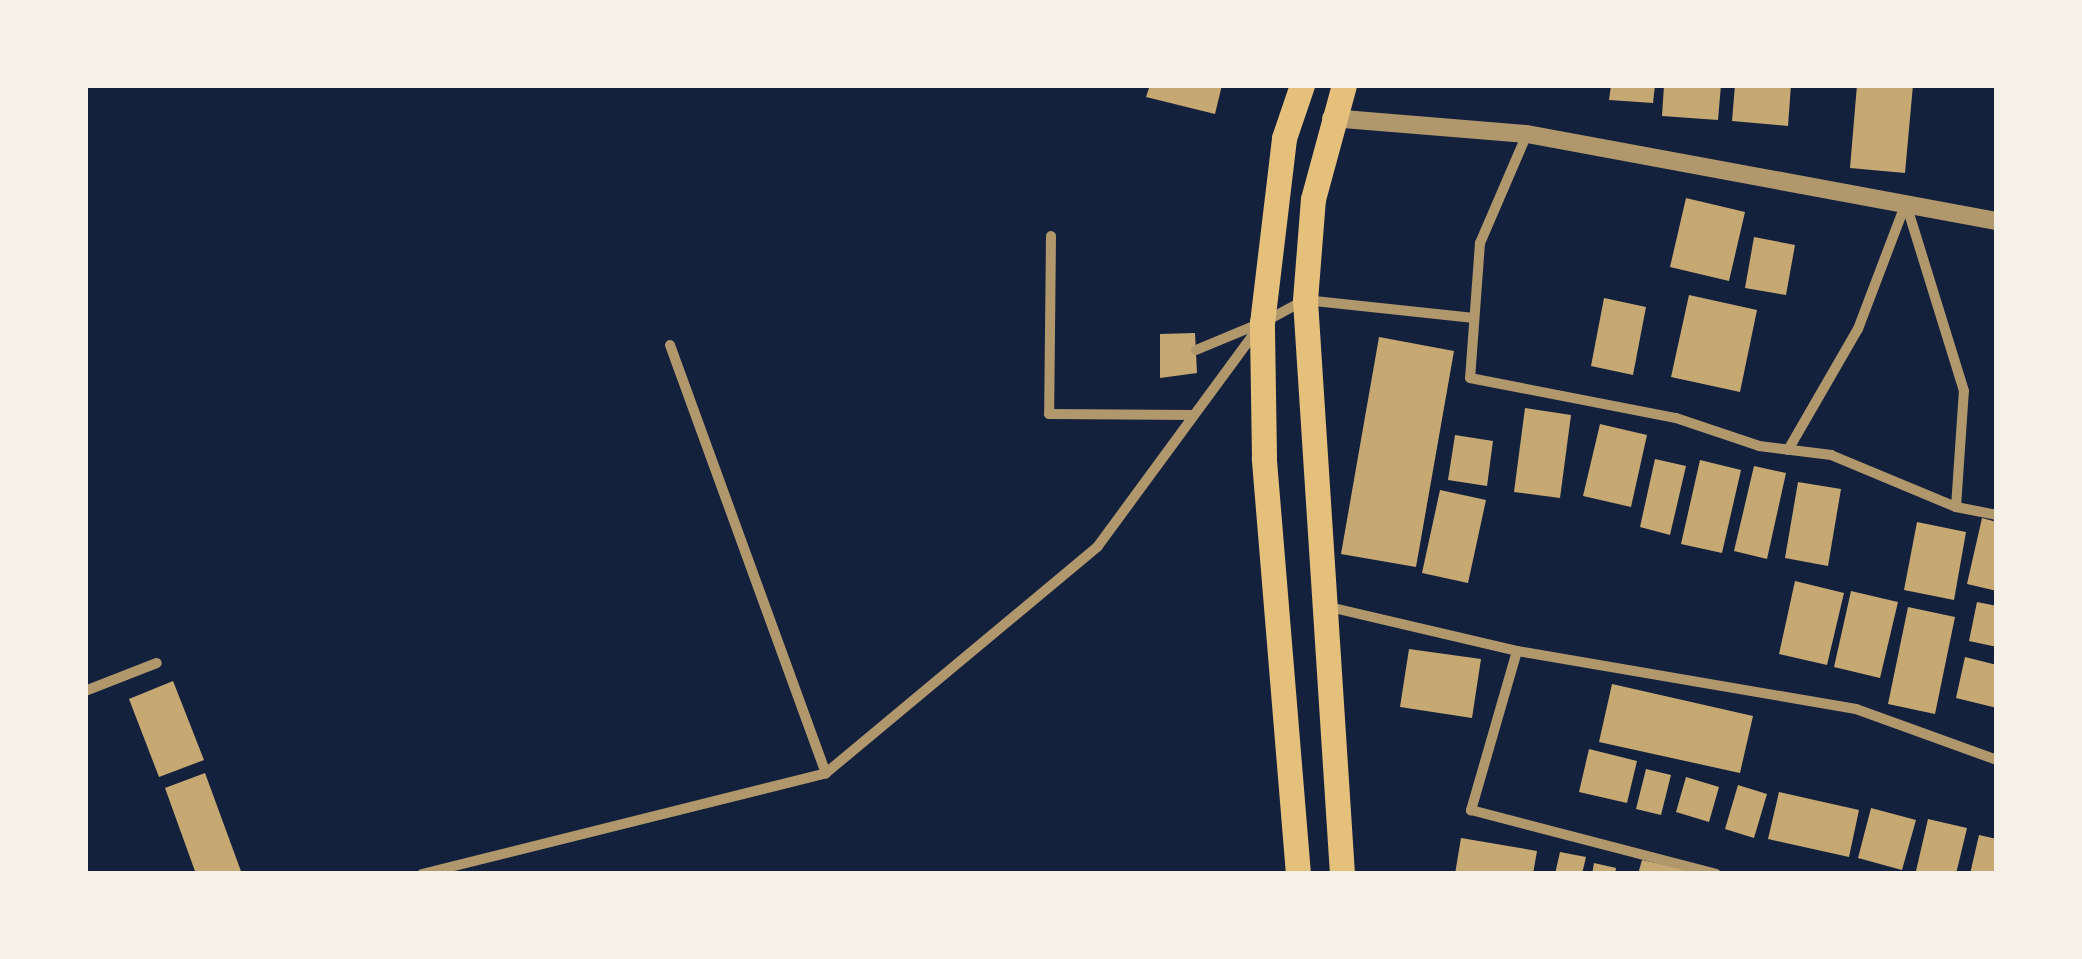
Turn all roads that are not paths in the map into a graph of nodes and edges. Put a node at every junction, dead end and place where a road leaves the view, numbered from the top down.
1 (1302, 85) edge
2 (1344, 85) edge
3 (1332, 118) junction
4 (1527, 134) junction
5 (1906, 204) junction
6 (1997, 221) edge
7 (1050, 236) dead end
8 (1305, 300) junction
9 (1474, 318) junction
10 (1262, 323) junction
11 (670, 346) dead end
12 (1196, 350) dead end
13 (1194, 415) junction
14 (1788, 450) junction
15 (1956, 507) junction
16 (1997, 515) edge
17 (1320, 604) junction
18 (1518, 651) junction
19 (157, 663) dead end
20 (85, 691) edge
21 (1997, 760) edge
22 (826, 773) junction
23 (422, 874) edge
24 (1298, 874) edge
25 (1342, 874) edge
26 (1716, 874) edge

1 - 10 main road
2 - 3 main road
3 - 4 street
3 - 8 main road
4 - 5 street
4 - 9 street
5 - 6 street
5 - 14 street
5 - 15 street
7 - 13 street
8 - 9 street
8 - 10 street
8 - 17 main road
9 - 14 street
10 - 12 street
10 - 13 street
10 - 24 main road
11 - 22 street
13 - 22 street
14 - 15 street
15 - 16 street
17 - 18 street
17 - 25 main road
18 - 21 street
18 - 26 street
19 - 20 street
22 - 23 street

